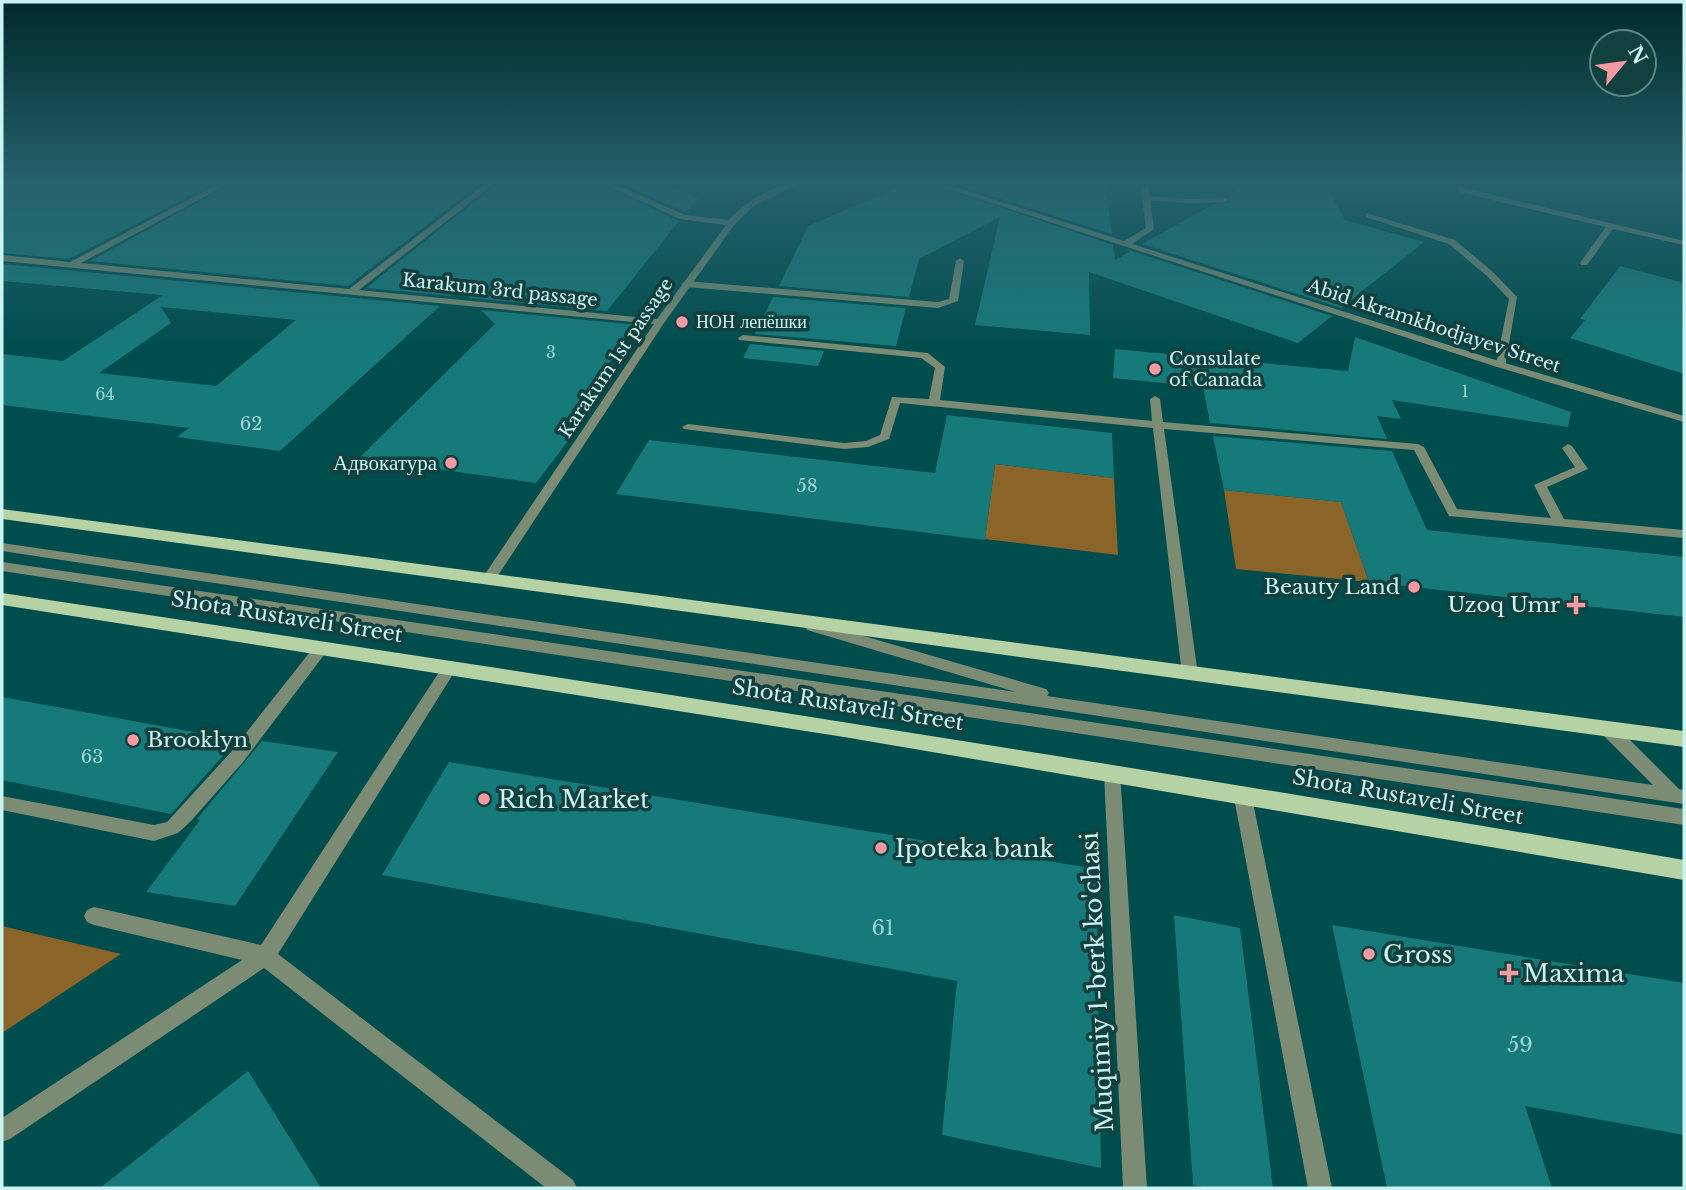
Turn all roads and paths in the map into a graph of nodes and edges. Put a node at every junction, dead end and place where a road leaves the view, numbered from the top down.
1 (122, 239) edge
2 (420, 239) edge
3 (720, 239) edge
4 (1108, 239) edge
5 (1134, 239) edge
6 (1441, 239) edge
7 (1602, 239) edge
8 (1665, 239) edge
9 (1684, 243) edge
10 (1125, 244) junction
11 (2, 258) edge
12 (960, 261) dead end
13 (1584, 264) dead end
14 (70, 266) junction
15 (686, 284) junction
16 (352, 291) junction
17 (660, 322) junction
18 (743, 338) dead end
19 (1501, 365) junction
20 (1155, 399) dead end
21 (934, 403) junction
22 (1684, 419) edge
23 (1158, 425) junction
24 (688, 427) dead end
25 (1568, 448) dead end
26 (2, 514) edge
27 (1560, 523) junction
28 (1684, 534) edge
29 (2, 547) edge
30 (2, 566) edge
31 (488, 580) junction
32 (2, 599) edge
33 (802, 623) junction
34 (322, 647) junction
35 (450, 667) junction
36 (1191, 675) junction
37 (1093, 708) junction
38 (1607, 727) junction
39 (1684, 739) edge
40 (1111, 772) junction
41 (1242, 793) junction
42 (1680, 796) edge
43 (2, 803) edge
44 (1655, 813) junction
45 (1684, 817) edge
46 (1684, 870) edge
47 (94, 916) dead end
48 (265, 956) junction
49 (2, 1131) edge
50 (565, 1188) edge
51 (1135, 1188) edge
52 (1320, 1188) edge

1 - 14 street
2 - 16 street
3 - 15 street, Karakum 1st passage
4 - 10 street, Abid Akramkhodjayev Street
5 - 10 street
6 - 19 street
7 - 13 street
8 - 9 street
10 - 19 street, Abid Akramkhodjayev Street
11 - 14 street, Karakum 3rd passage
12 - 15 street
14 - 16 street, Karakum 3rd passage
15 - 17 street, Karakum 1st passage
16 - 17 street, Karakum 3rd passage
17 - 31 street, Karakum 1st passage
18 - 21 street
19 - 22 street, Abid Akramkhodjayev Street
20 - 23 street
21 - 23 street
21 - 24 street
23 - 27 street
23 - 36 street
25 - 27 street
26 - 31 main road
27 - 28 street
29 - 37 street
30 - 44 street
31 - 33 main road
32 - 34 main road, Shota Rustaveli Street
33 - 36 main road
33 - 37 street
34 - 35 main road, Shota Rustaveli Street
34 - 43 street
35 - 40 main road, Shota Rustaveli Street
35 - 48 street
36 - 38 main road
37 - 42 street
38 - 39 main road
38 - 42 street
40 - 41 main road, Shota Rustaveli Street
40 - 51 street, Muqimiy 1-berk ko'chasi
41 - 46 main road, Shota Rustaveli Street
41 - 52 street
42 - 44 street
44 - 45 street
47 - 48 street
48 - 49 street
48 - 50 street

